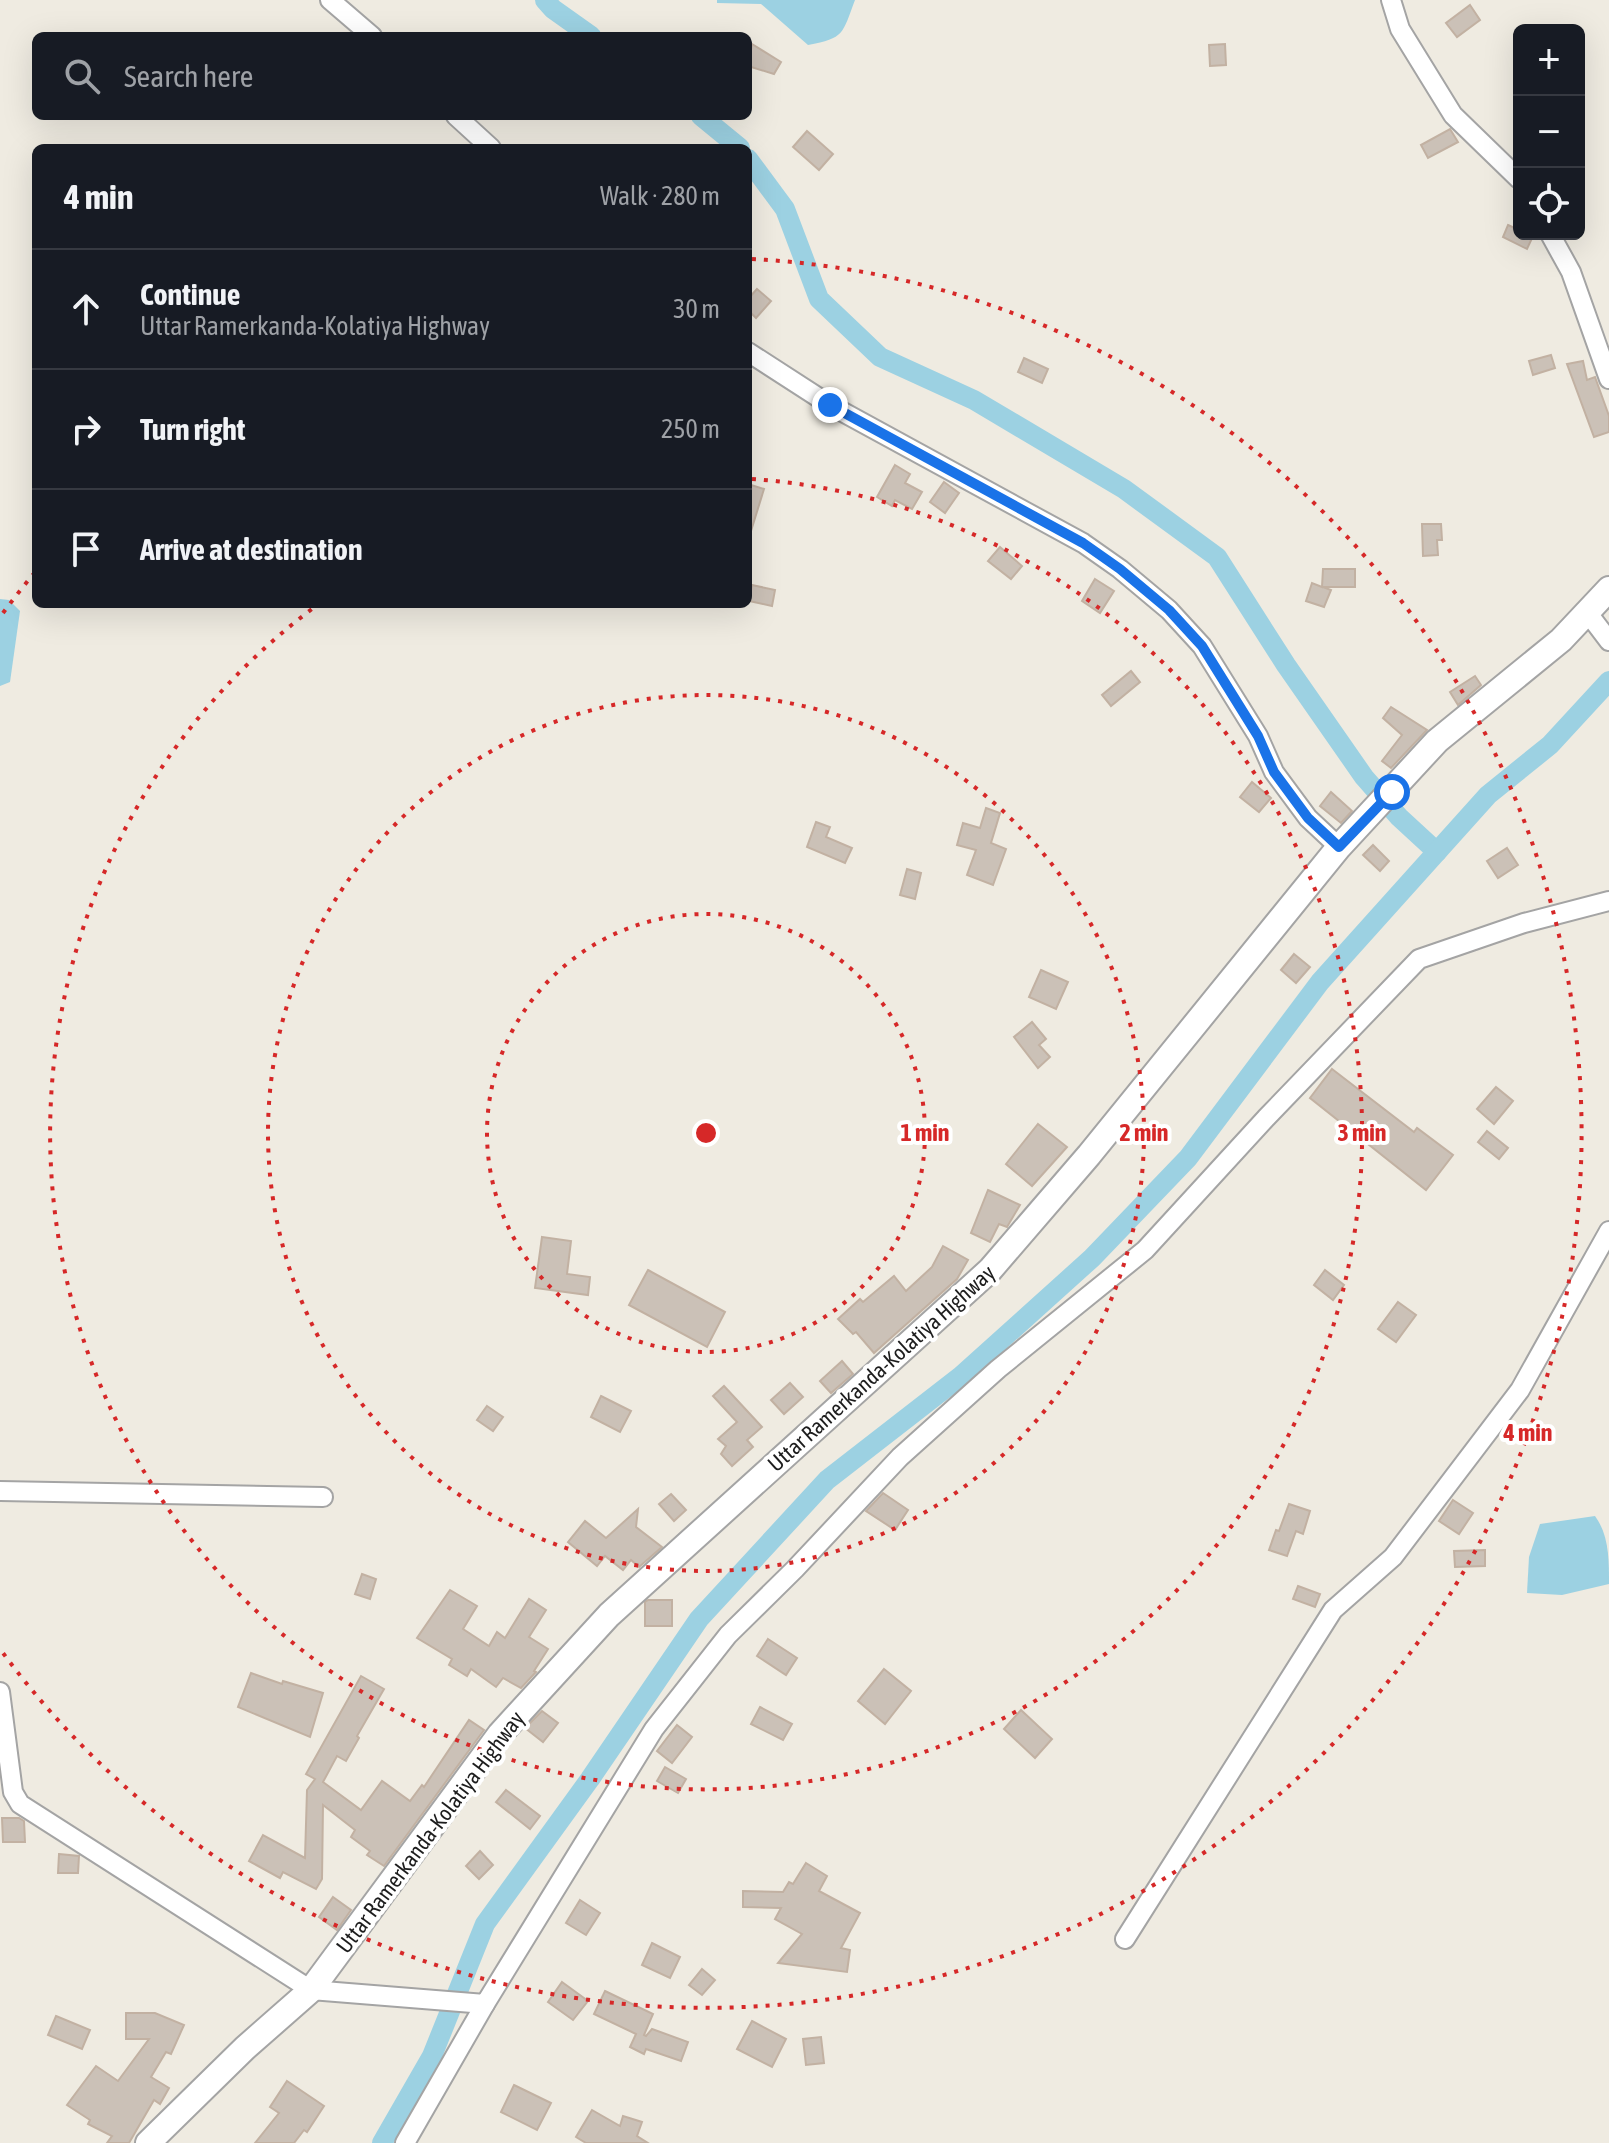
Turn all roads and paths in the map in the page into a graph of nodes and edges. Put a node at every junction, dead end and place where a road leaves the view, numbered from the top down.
1 (330, 0) edge
2 (1391, 0) edge
3 (367, 32) edge
4 (460, 120) edge
5 (487, 144) edge
6 (1513, 173) edge
7 (1553, 240) edge
8 (752, 355) edge
9 (1609, 379) edge
10 (1609, 589) edge
11 (1587, 612) junction
12 (1609, 641) edge
13 (1344, 842) junction
14 (1609, 901) edge
15 (1609, 1231) edge
16 (0, 1491) edge
17 (323, 1497) dead end
18 (0, 1692) edge
19 (1125, 1939) dead end
20 (311, 1990) junction
21 (479, 2004) junction
22 (148, 2143) edge
23 (405, 2143) edge

1 - 3 street
2 - 6 street
4 - 5 street
7 - 9 street
8 - 13 street
10 - 11 street, Uttar Ramerkanda-Kolatiya Highway
11 - 12 street
11 - 13 street, Uttar Ramerkanda-Kolatiya Highway
13 - 20 street, Uttar Ramerkanda-Kolatiya Highway
14 - 21 street
15 - 19 street
16 - 17 street
18 - 20 street
20 - 21 street
20 - 22 street, Uttar Ramerkanda-Kolatiya Highway
21 - 23 street

